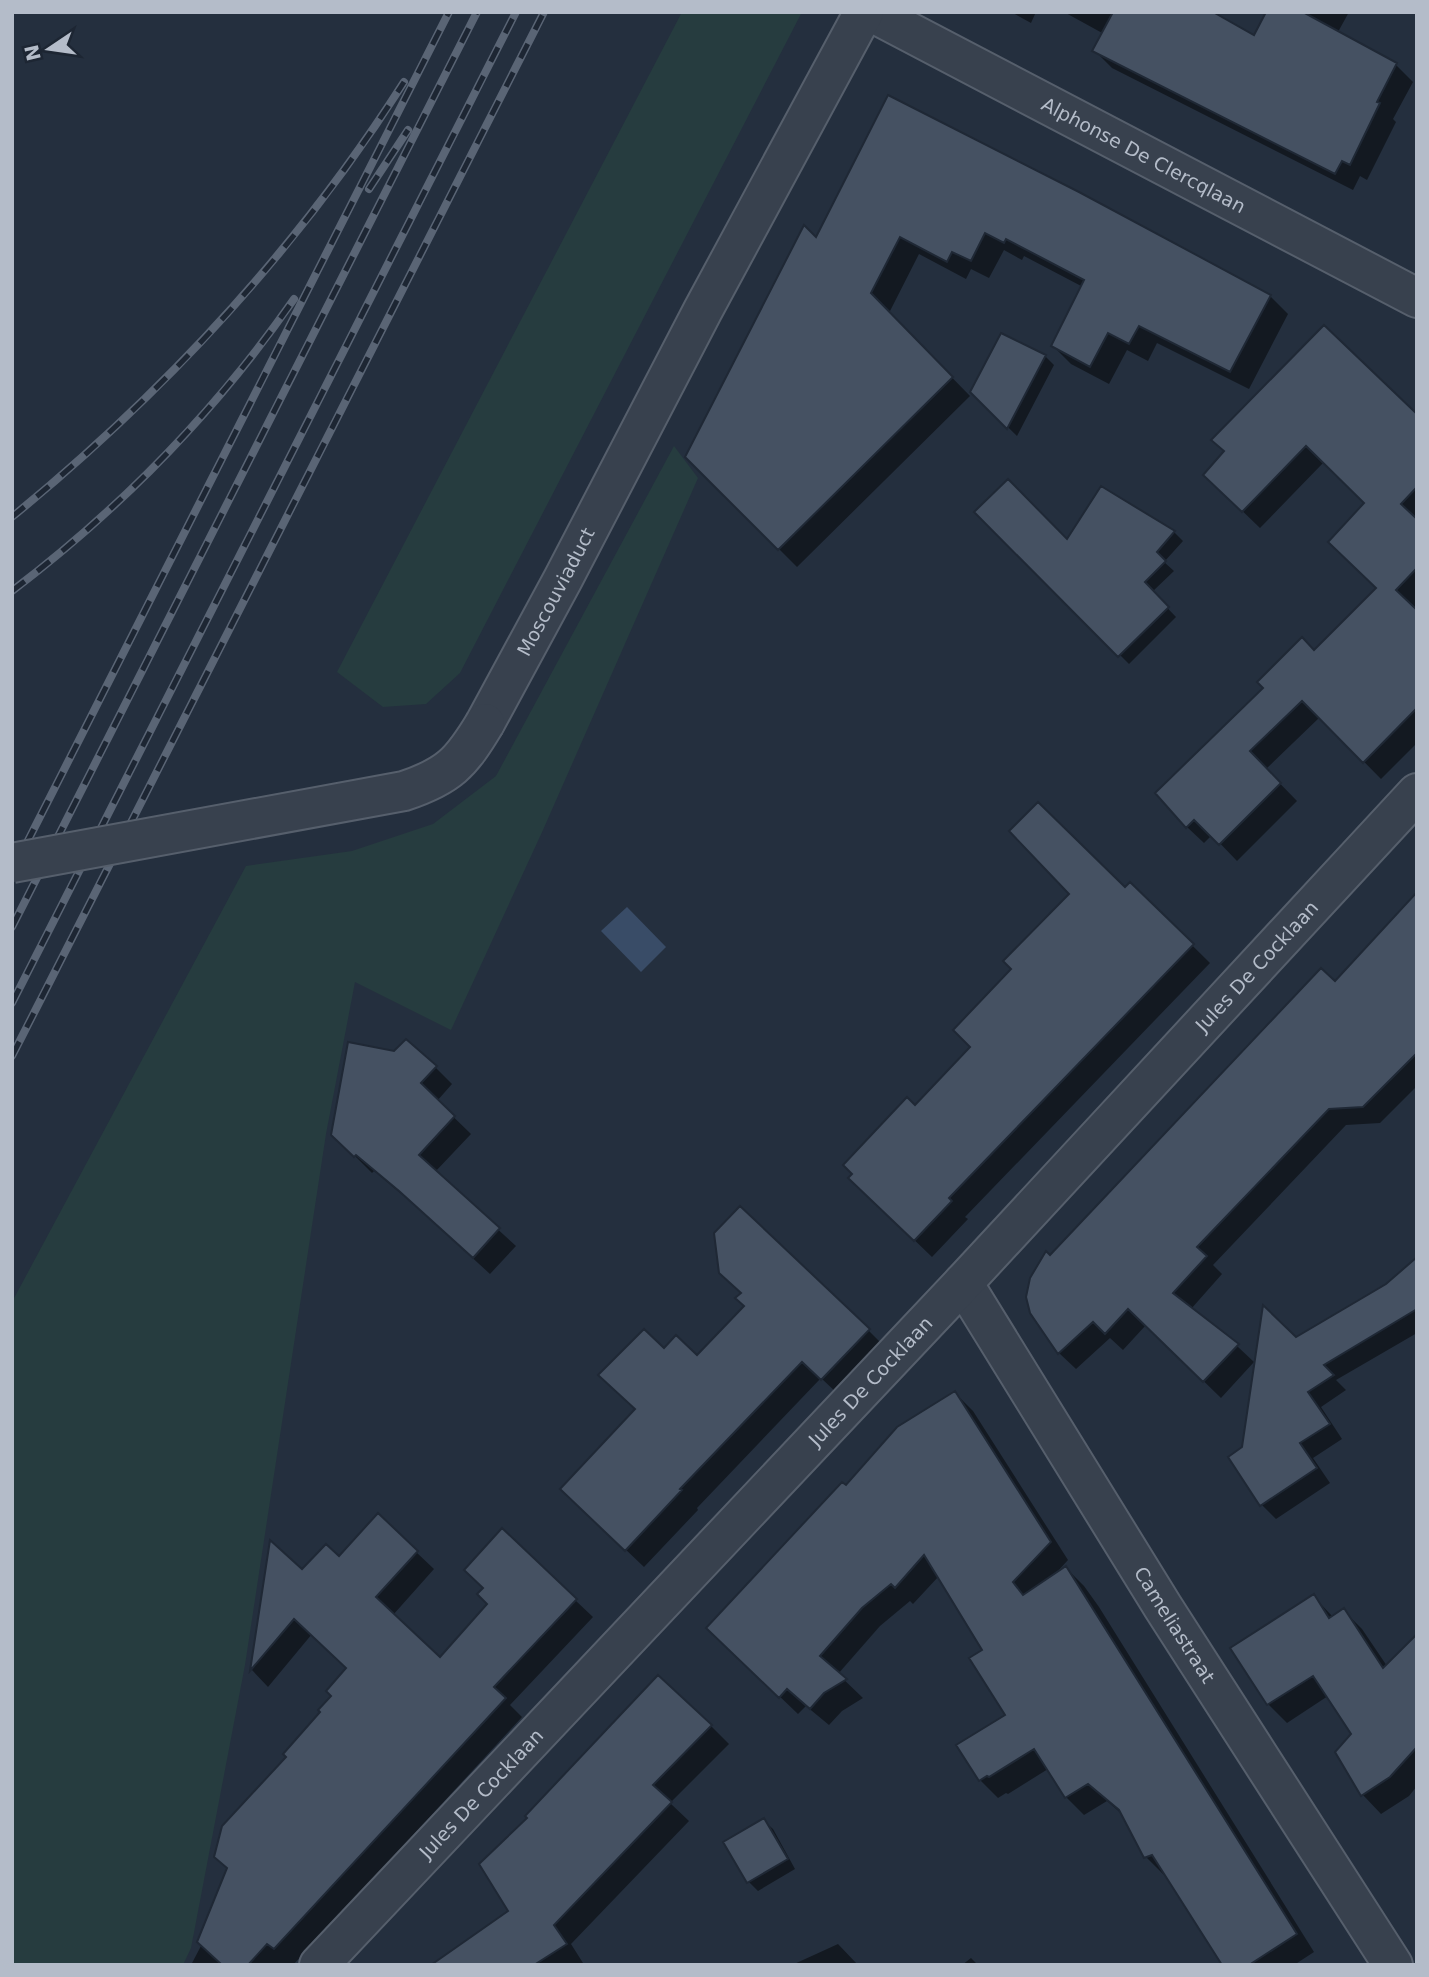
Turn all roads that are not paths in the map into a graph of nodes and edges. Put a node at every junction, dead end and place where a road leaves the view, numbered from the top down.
1 (864, 12) edge
2 (871, 12) edge
3 (1417, 298) edge
4 (1417, 793) edge
5 (12, 863) edge
6 (963, 1283) junction
7 (319, 1965) edge
8 (1393, 1965) edge

1 - 5 street, Moscouviaduct, bridge
2 - 3 street, Alphonse De Clercqlaan
4 - 6 street, Jules De Cocklaan
6 - 7 street, Jules De Cocklaan
6 - 8 street, Cameliastraat

